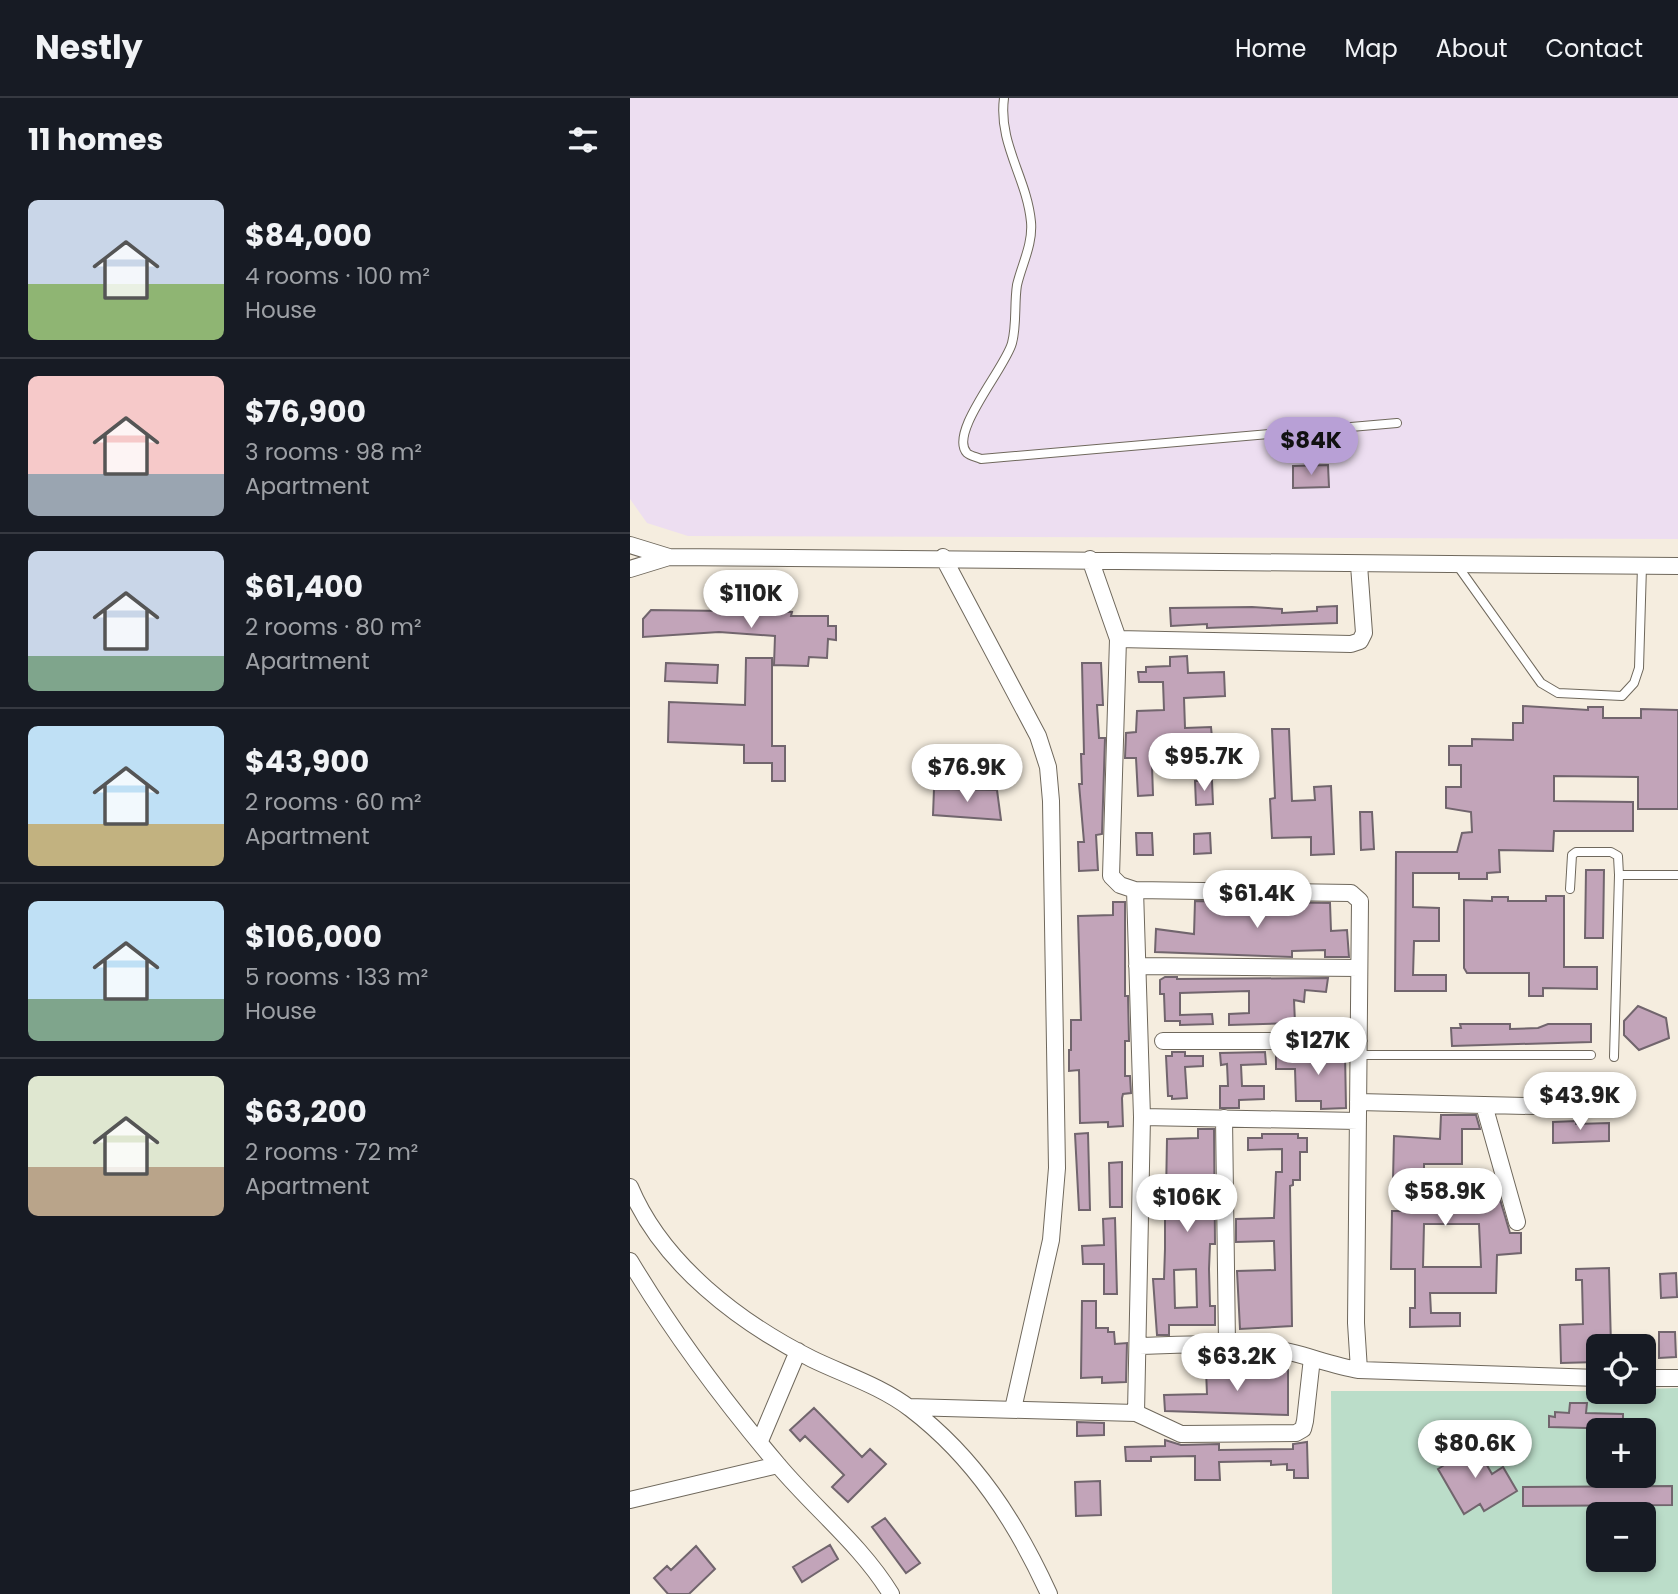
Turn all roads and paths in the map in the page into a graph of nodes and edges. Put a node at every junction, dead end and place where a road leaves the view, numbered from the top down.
1 (1004, 98) edge
2 (1397, 423) dead end
3 (630, 545) edge
4 (669, 557) junction
5 (943, 557) junction
6 (1090, 559) junction
7 (1359, 565) junction
8 (1457, 565) junction
9 (1643, 566) junction
10 (1678, 566) edge
11 (630, 569) edge
12 (1118, 639) junction
13 (1619, 875) junction
14 (1678, 875) edge
15 (1570, 889) dead end
16 (1135, 890) junction
17 (1137, 966) junction
18 (1359, 968) junction
19 (1163, 1041) dead end
20 (1358, 1048) junction
21 (1591, 1055) dead end
22 (1614, 1057) dead end
23 (1358, 1102) junction
24 (1484, 1105) junction
25 (1573, 1107) dead end
26 (1142, 1117) junction
27 (1224, 1118) junction
28 (1358, 1121) junction
29 (630, 1187) edge
30 (1517, 1222) dead end
31 (630, 1261) edge
32 (1227, 1344) junction
33 (1139, 1346) junction
34 (798, 1351) junction
35 (1311, 1358) junction
36 (1359, 1370) junction
37 (1586, 1378) edge
38 (1656, 1378) edge
39 (1678, 1378) edge
40 (908, 1407) junction
41 (1013, 1409) junction
42 (1136, 1413) junction
43 (760, 1441) junction
44 (778, 1465) junction
45 (630, 1500) edge
46 (891, 1594) edge
47 (1049, 1594) edge

1 - 2 lane
3 - 4 street
4 - 5 street
4 - 11 street
5 - 6 street
5 - 41 street
6 - 7 street
6 - 12 street
7 - 8 street
7 - 12 street
8 - 9 street
8 - 9 lane
9 - 10 street
12 - 16 street
13 - 14 lane
13 - 15 lane
13 - 22 lane
16 - 17 street
16 - 18 street
17 - 18 street
17 - 26 street
18 - 20 street
19 - 20 street
20 - 21 lane
20 - 23 street
23 - 24 street
23 - 28 street
24 - 25 street
24 - 30 street
26 - 27 street
26 - 33 street
27 - 28 street
27 - 32 street
28 - 36 street
29 - 34 street
31 - 43 street
32 - 33 street
32 - 35 street
33 - 42 street
34 - 40 street
34 - 43 street
35 - 36 street
35 - 42 street
36 - 37 street
38 - 39 street
40 - 41 street
40 - 47 street
41 - 42 street
43 - 44 street
44 - 45 street
44 - 46 street

